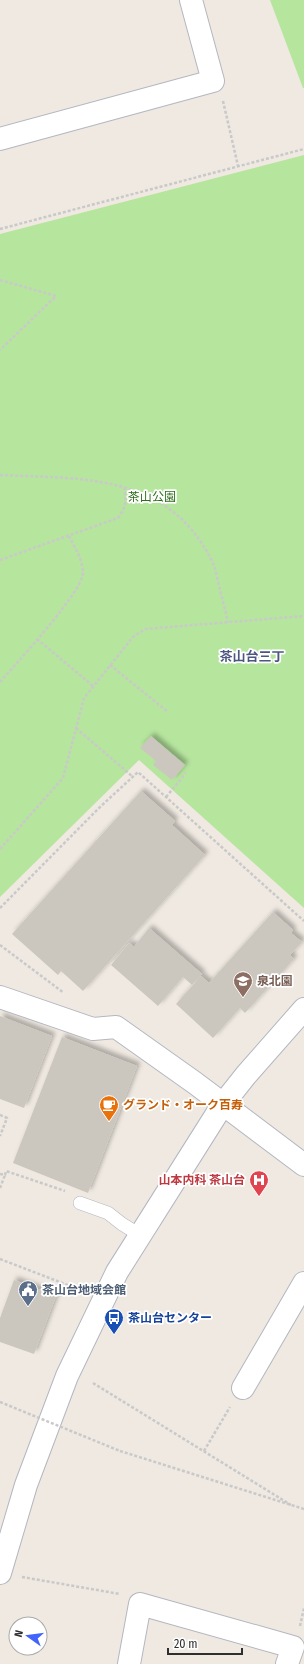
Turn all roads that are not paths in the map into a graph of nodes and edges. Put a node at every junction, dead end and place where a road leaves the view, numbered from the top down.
1 (191, 0) edge
2 (0, 139) edge
3 (0, 997) edge
4 (304, 1009) edge
5 (223, 1104) junction
6 (304, 1165) edge
7 (80, 1203) dead end
8 (140, 1235) junction
9 (304, 1283) edge
10 (237, 1397) road end
11 (9, 1575) edge
12 (129, 1664) edge
13 (287, 1664) edge

1 - 2 street
3 - 5 street
4 - 5 street
5 - 6 street
5 - 8 street
7 - 8 lane
8 - 11 street
9 - 10 street
12 - 13 street

